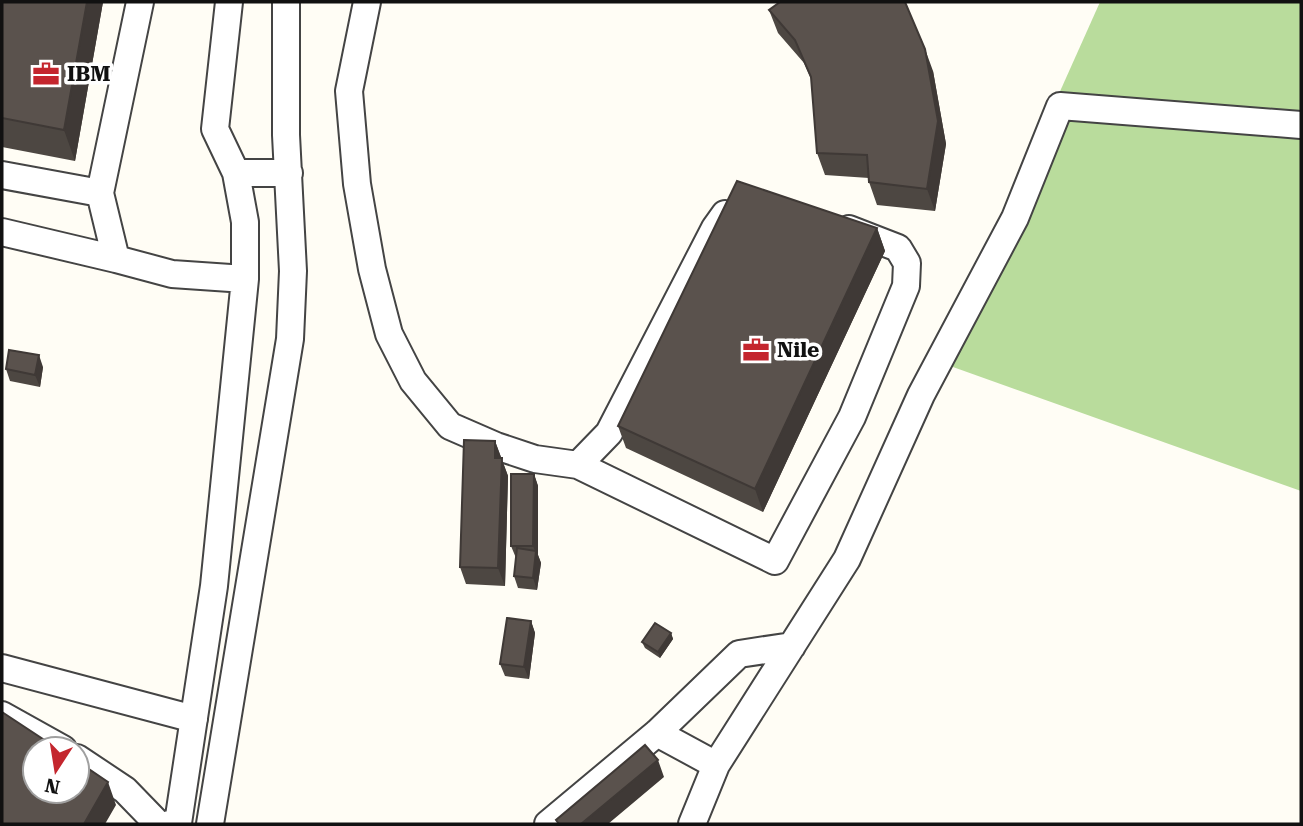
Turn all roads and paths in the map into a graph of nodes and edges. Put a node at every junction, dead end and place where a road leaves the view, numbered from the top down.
1 (140, 2) edge
2 (229, 2) edge
3 (286, 2) edge
4 (367, 2) edge
5 (1301, 125) edge
6 (236, 173) junction
7 (289, 173) junction
8 (2, 175) edge
9 (100, 194) junction
10 (747, 196) edge
11 (824, 220) edge
12 (2, 232) edge
13 (116, 259) junction
14 (245, 279) junction
15 (578, 464) junction
16 (792, 646) junction
17 (2, 668) edge
18 (2, 715) edge
19 (194, 719) junction
20 (657, 733) junction
21 (38, 735) edge
22 (716, 765) junction
23 (91, 767) edge
24 (168, 824) edge
25 (211, 824) edge
26 (548, 824) edge
27 (692, 824) edge

1 - 9 street
2 - 6 street
3 - 7 street
4 - 15 street
5 - 16 street
6 - 7 street
6 - 14 street
7 - 25 street
8 - 9 street
9 - 13 street
10 - 15 street
11 - 15 street
12 - 13 street
13 - 14 street
14 - 19 street
16 - 20 street
16 - 22 street
17 - 19 street
18 - 21 street
19 - 24 street
20 - 22 street
20 - 26 street
22 - 27 street
23 - 24 street

